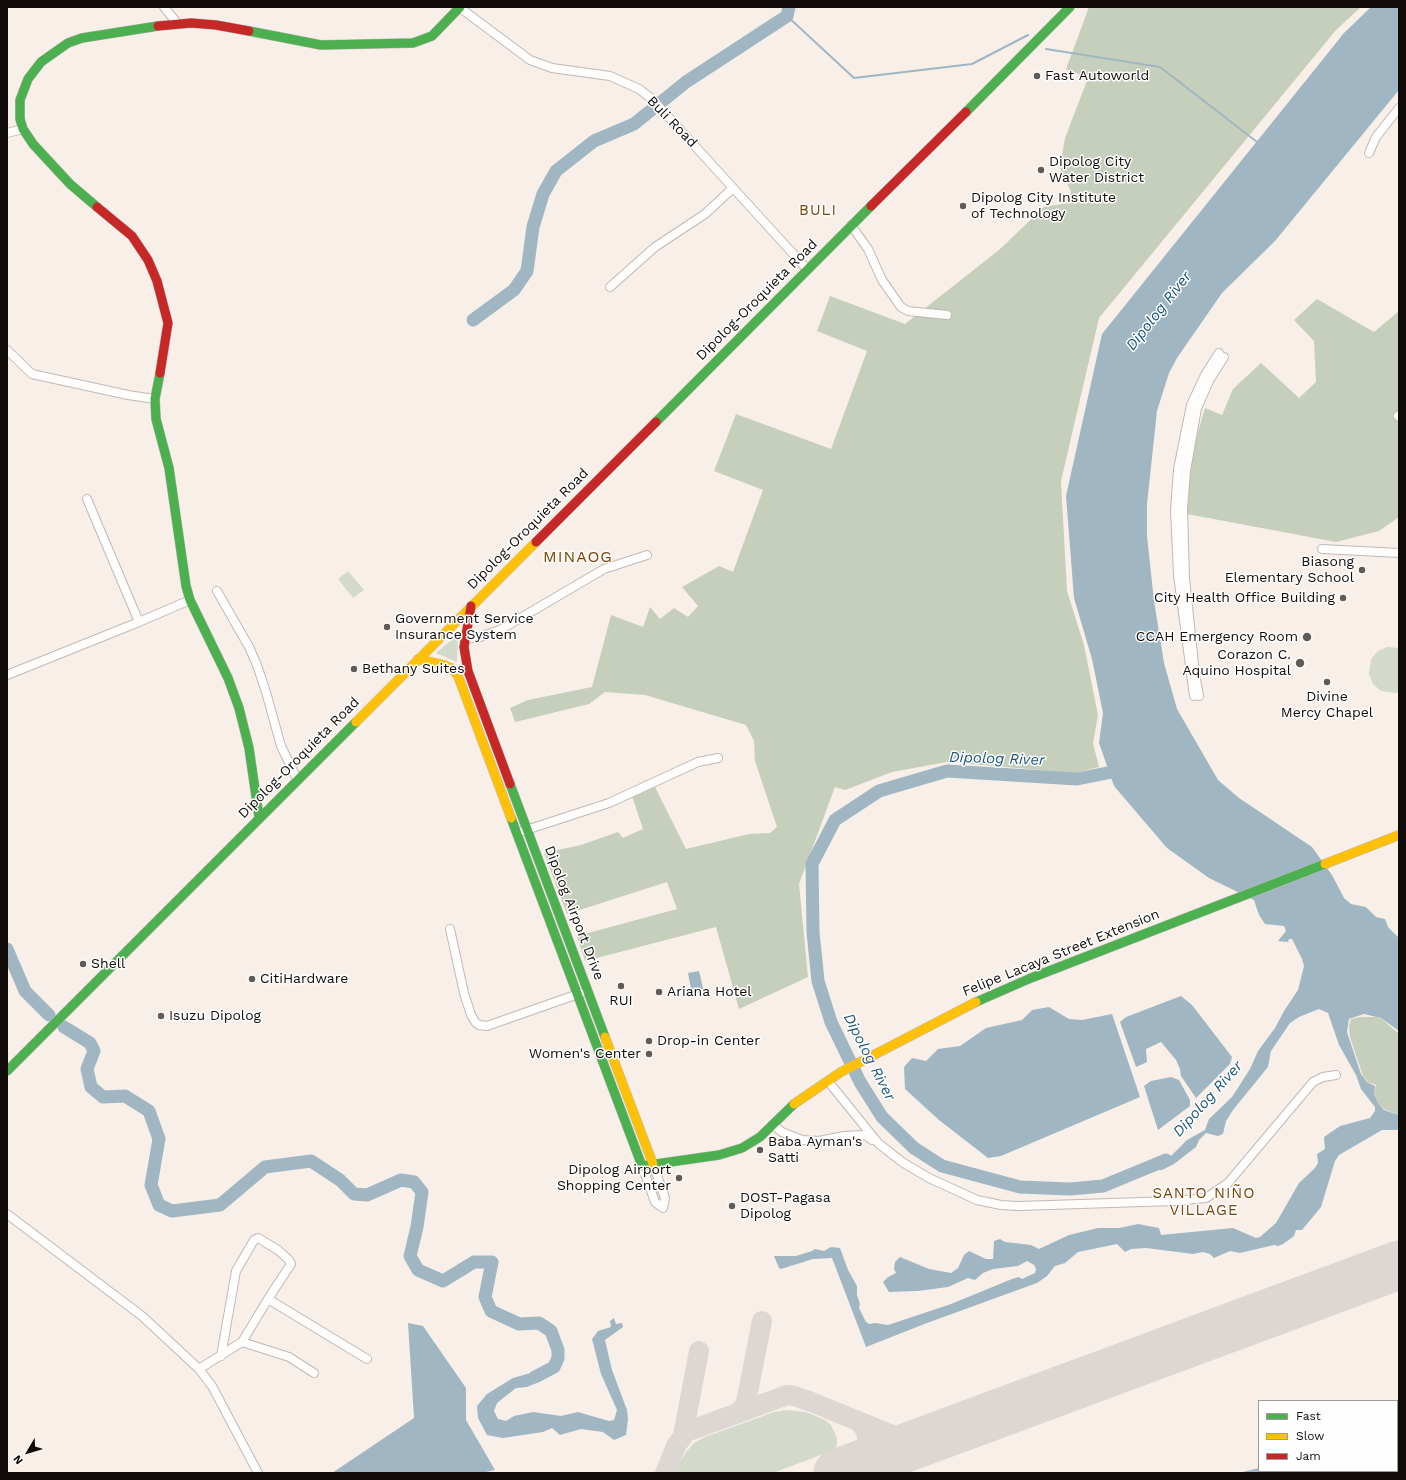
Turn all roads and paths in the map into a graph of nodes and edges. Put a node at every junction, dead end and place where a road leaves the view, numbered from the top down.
1 (164, 7) edge
2 (460, 7) edge
3 (1070, 7) edge
4 (177, 23) junction
5 (1399, 108) edge
6 (23, 129) junction
7 (7, 133) edge
8 (1369, 153) dead end
9 (733, 188) junction
10 (851, 225) junction
11 (807, 269) junction
12 (610, 288) dead end
13 (947, 315) dead end
14 (7, 350) edge
15 (1221, 355) dead end
16 (155, 399) junction
17 (87, 499) dead end
18 (1322, 549) dead end
19 (1399, 553) edge
20 (647, 555) dead end
21 (218, 591) dead end
22 (190, 600) junction
23 (471, 606) junction
24 (139, 622) junction
25 (465, 639) junction
26 (418, 659) junction
27 (468, 671) junction
28 (7, 675) edge
29 (458, 676) junction
30 (1196, 696) dead end
31 (718, 758) dead end
32 (297, 779) junction
33 (259, 817) junction
34 (528, 830) junction
35 (517, 834) junction
36 (1399, 835) edge
37 (450, 929) dead end
38 (588, 991) junction
39 (577, 994) junction
40 (7, 1071) edge
41 (1336, 1074) dead end
42 (832, 1086) dead end
43 (773, 1125) junction
44 (878, 1143) junction
45 (653, 1164) junction
46 (642, 1166) junction
47 (7, 1214) edge
48 (268, 1299) junction
49 (242, 1342) junction
50 (220, 1356) junction
51 (367, 1359) dead end
52 (199, 1369) junction
53 (314, 1373) dead end
54 (258, 1473) edge

1 - 4 street
2 - 4 main road
2 - 9 street, Buli Road
3 - 10 main road, Dipolog-Oroquieta Road
4 - 6 main road
5 - 8 street
6 - 7 street
6 - 16 main road
9 - 11 street, Buli Road
9 - 12 street
10 - 11 main road, Dipolog-Oroquieta Road
10 - 13 street
11 - 23 main road, Dipolog-Oroquieta Road
14 - 16 street
15 - 30 street
16 - 22 main road
17 - 24 street
18 - 19 street
20 - 25 street
21 - 32 street
22 - 24 street
22 - 33 main road
23 - 25 main road, Dipolog Airport Drive
23 - 26 main road, Dipolog-Oroquieta Road
24 - 28 street
25 - 27 main road, Dipolog Airport Drive
26 - 29 main road
26 - 32 main road, Dipolog-Oroquieta Road
27 - 29 main road
27 - 34 main road, Dipolog Airport Drive
29 - 35 main road, Dipolog Airport Drive
31 - 34 street
32 - 33 main road, Dipolog-Oroquieta Road
33 - 40 main road, Dipolog-Oroquieta Road
34 - 35 street
34 - 38 main road, Dipolog Airport Drive
35 - 39 main road, Dipolog Airport Drive
36 - 43 main road, Felipe Lacaya Street Extension
37 - 39 street
38 - 39 street
38 - 45 main road, Dipolog Airport Drive
39 - 46 main road, Dipolog Airport Drive
41 - 44 street
42 - 44 street
43 - 44 street
43 - 45 main road, Felipe Lacaya Street Extension
45 - 46 main road, Felipe Lacaya Street Extension
45 - 46 street
47 - 52 street
48 - 49 street
48 - 50 street
48 - 51 street
49 - 50 street
49 - 53 street
50 - 52 street
52 - 54 street

